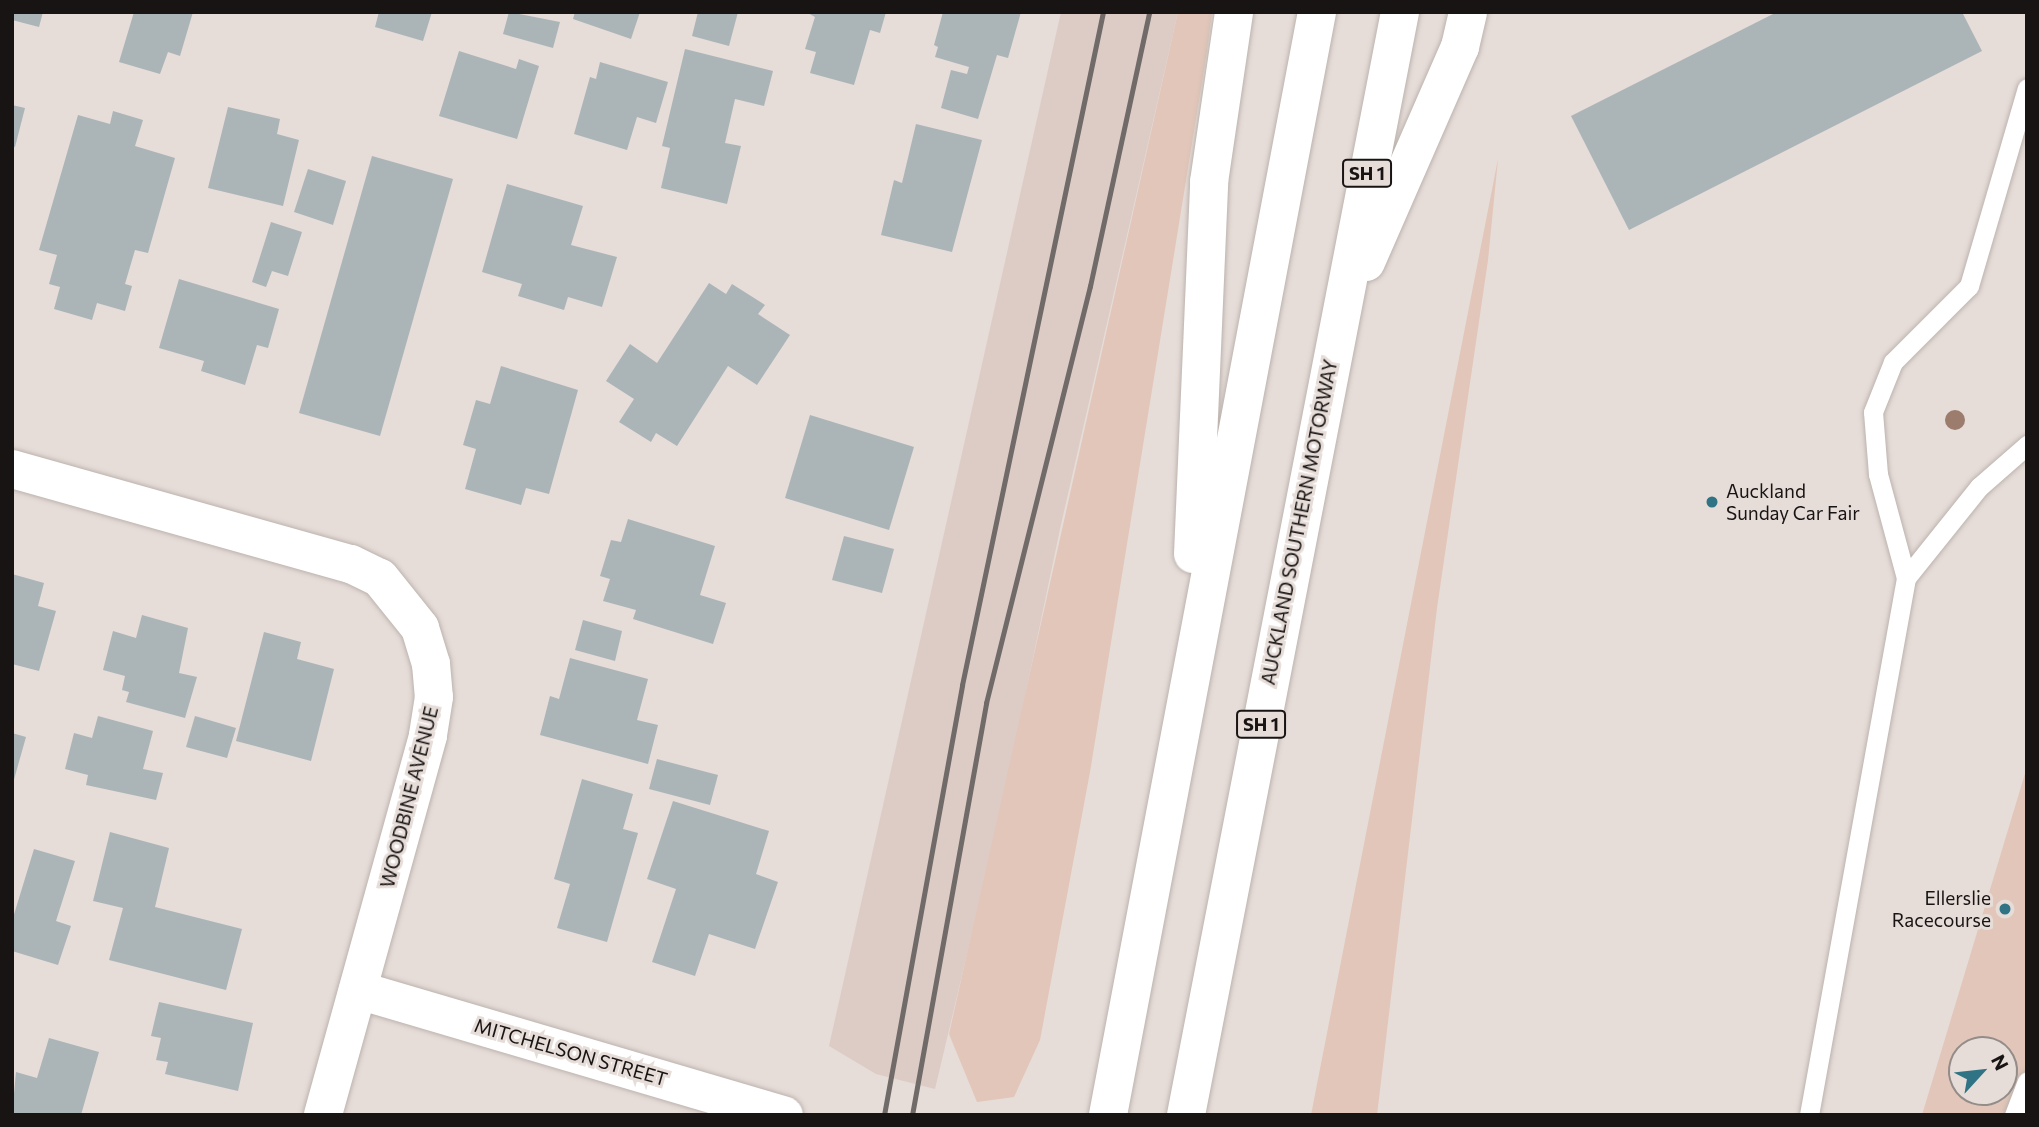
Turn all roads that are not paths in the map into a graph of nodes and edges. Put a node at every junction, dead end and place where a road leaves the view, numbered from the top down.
1 (1234, 12) edge
2 (1317, 12) edge
3 (1400, 12) edge
4 (1468, 12) edge
5 (2027, 88) edge
6 (1335, 333) junction
7 (2027, 445) edge
8 (12, 469) edge
9 (1906, 578) junction
10 (1188, 686) junction
11 (358, 990) junction
12 (2027, 1081) edge
13 (323, 1115) edge
14 (784, 1115) edge
15 (1108, 1115) edge
16 (1186, 1115) edge
17 (1809, 1115) edge
18 (2014, 1115) edge

1 - 10 main road
2 - 10 main road
3 - 6 main road, AUCKLAND SOUTHERN MOTORWAY / SH 1
4 - 6 main road
5 - 9 lane
6 - 16 main road, AUCKLAND SOUTHERN MOTORWAY / SH 1
7 - 9 lane
8 - 11 main road, WOODBINE AVENUE
9 - 17 lane
10 - 15 main road
11 - 13 main road, WOODBINE AVENUE
11 - 14 main road, MITCHELSON STREET
12 - 18 lane

